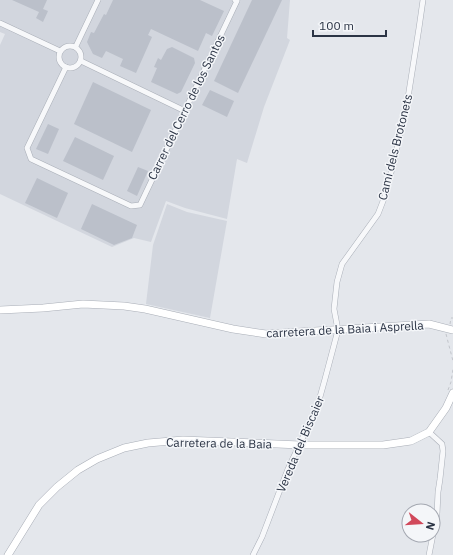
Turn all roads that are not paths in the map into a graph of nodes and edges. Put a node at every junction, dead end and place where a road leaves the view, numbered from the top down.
1 (98, 0) edge
2 (236, 0) edge
3 (423, 0) edge
4 (0, 23) edge
5 (76, 46) junction
6 (60, 52) junction
7 (81, 61) junction
8 (66, 67) junction
9 (185, 111) junction
10 (0, 310) edge
11 (338, 330) junction
12 (453, 330) edge
13 (451, 391) edge
14 (429, 432) junction
15 (300, 445) junction
16 (8, 555) edge
17 (253, 555) edge
18 (429, 555) edge

1 - 5 street
2 - 9 street, Carrer del Cerro de los Santos
3 - 11 street, Camí dels Brotonets
4 - 6 street
5 - 6 street
5 - 7 street
6 - 8 street
7 - 8 street
7 - 9 street
8 - 9 street, Carrer del Cerro de los Santos
10 - 11 main road, carretera de la Baia i Asprella
11 - 12 main road, carretera de la Baia i Asprella
11 - 15 street, Vereda del Biscaier
13 - 14 main road, Carretera de la Baia
14 - 15 main road, Carretera de la Baia
14 - 18 street
15 - 16 main road, Carretera de la Baia
15 - 17 street, Vereda del Biscaier

